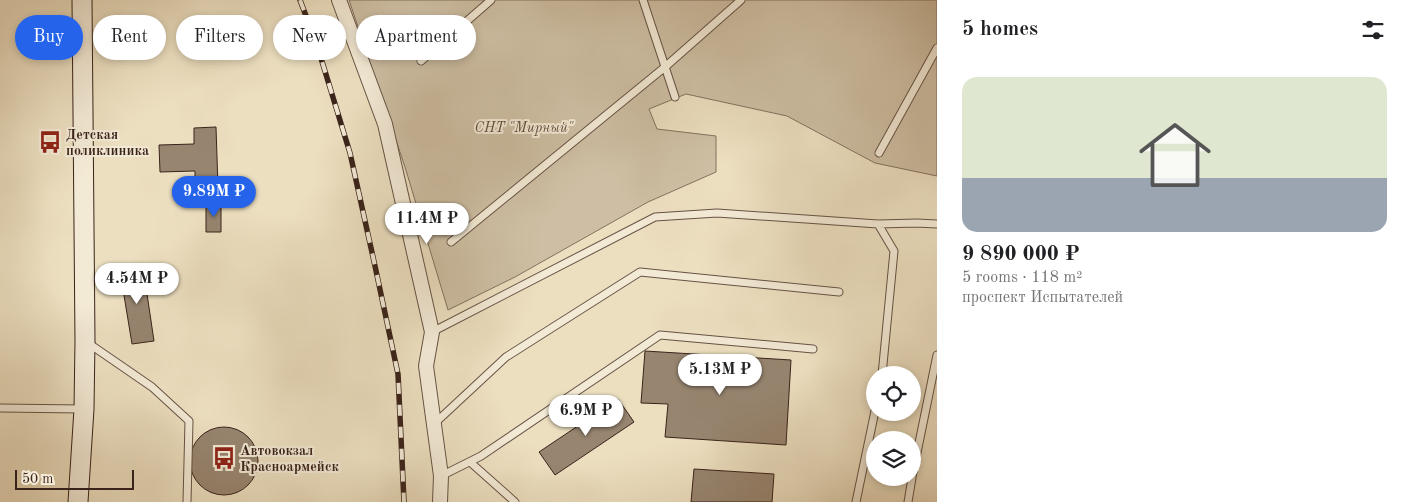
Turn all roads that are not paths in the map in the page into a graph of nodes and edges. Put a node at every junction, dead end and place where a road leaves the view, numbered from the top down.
1 (82, 0) edge
2 (339, 0) edge
3 (491, 0) edge
4 (643, 0) edge
5 (741, 0) edge
6 (937, 48) edge
7 (421, 62) dead end
8 (665, 67) junction
9 (675, 97) dead end
10 (879, 153) dead end
11 (878, 224) junction
12 (937, 224) edge
13 (451, 242) dead end
14 (839, 292) dead end
15 (432, 332) junction
16 (85, 341) junction
17 (812, 349) dead end
18 (937, 355) edge
19 (883, 366) edge
20 (0, 408) edge
21 (84, 409) junction
22 (873, 421) edge
23 (434, 424) junction
24 (921, 433) edge
25 (470, 462) junction
26 (441, 476) junction
27 (911, 486) edge
28 (78, 502) edge
29 (187, 502) edge
30 (440, 502) edge
31 (515, 502) edge
32 (856, 502) edge
33 (908, 502) edge

1 - 16 main road
2 - 15 street
3 - 7 lane
4 - 8 lane
5 - 8 lane
6 - 10 lane
8 - 9 lane
8 - 13 lane
11 - 12 lane
11 - 15 lane
11 - 19 lane
14 - 23 lane
15 - 23 street
16 - 21 main road
16 - 29 lane
17 - 25 lane
18 - 24 lane
20 - 21 lane
21 - 28 main road
22 - 32 lane
23 - 26 street
25 - 26 lane
25 - 31 lane
26 - 30 street
27 - 33 lane

